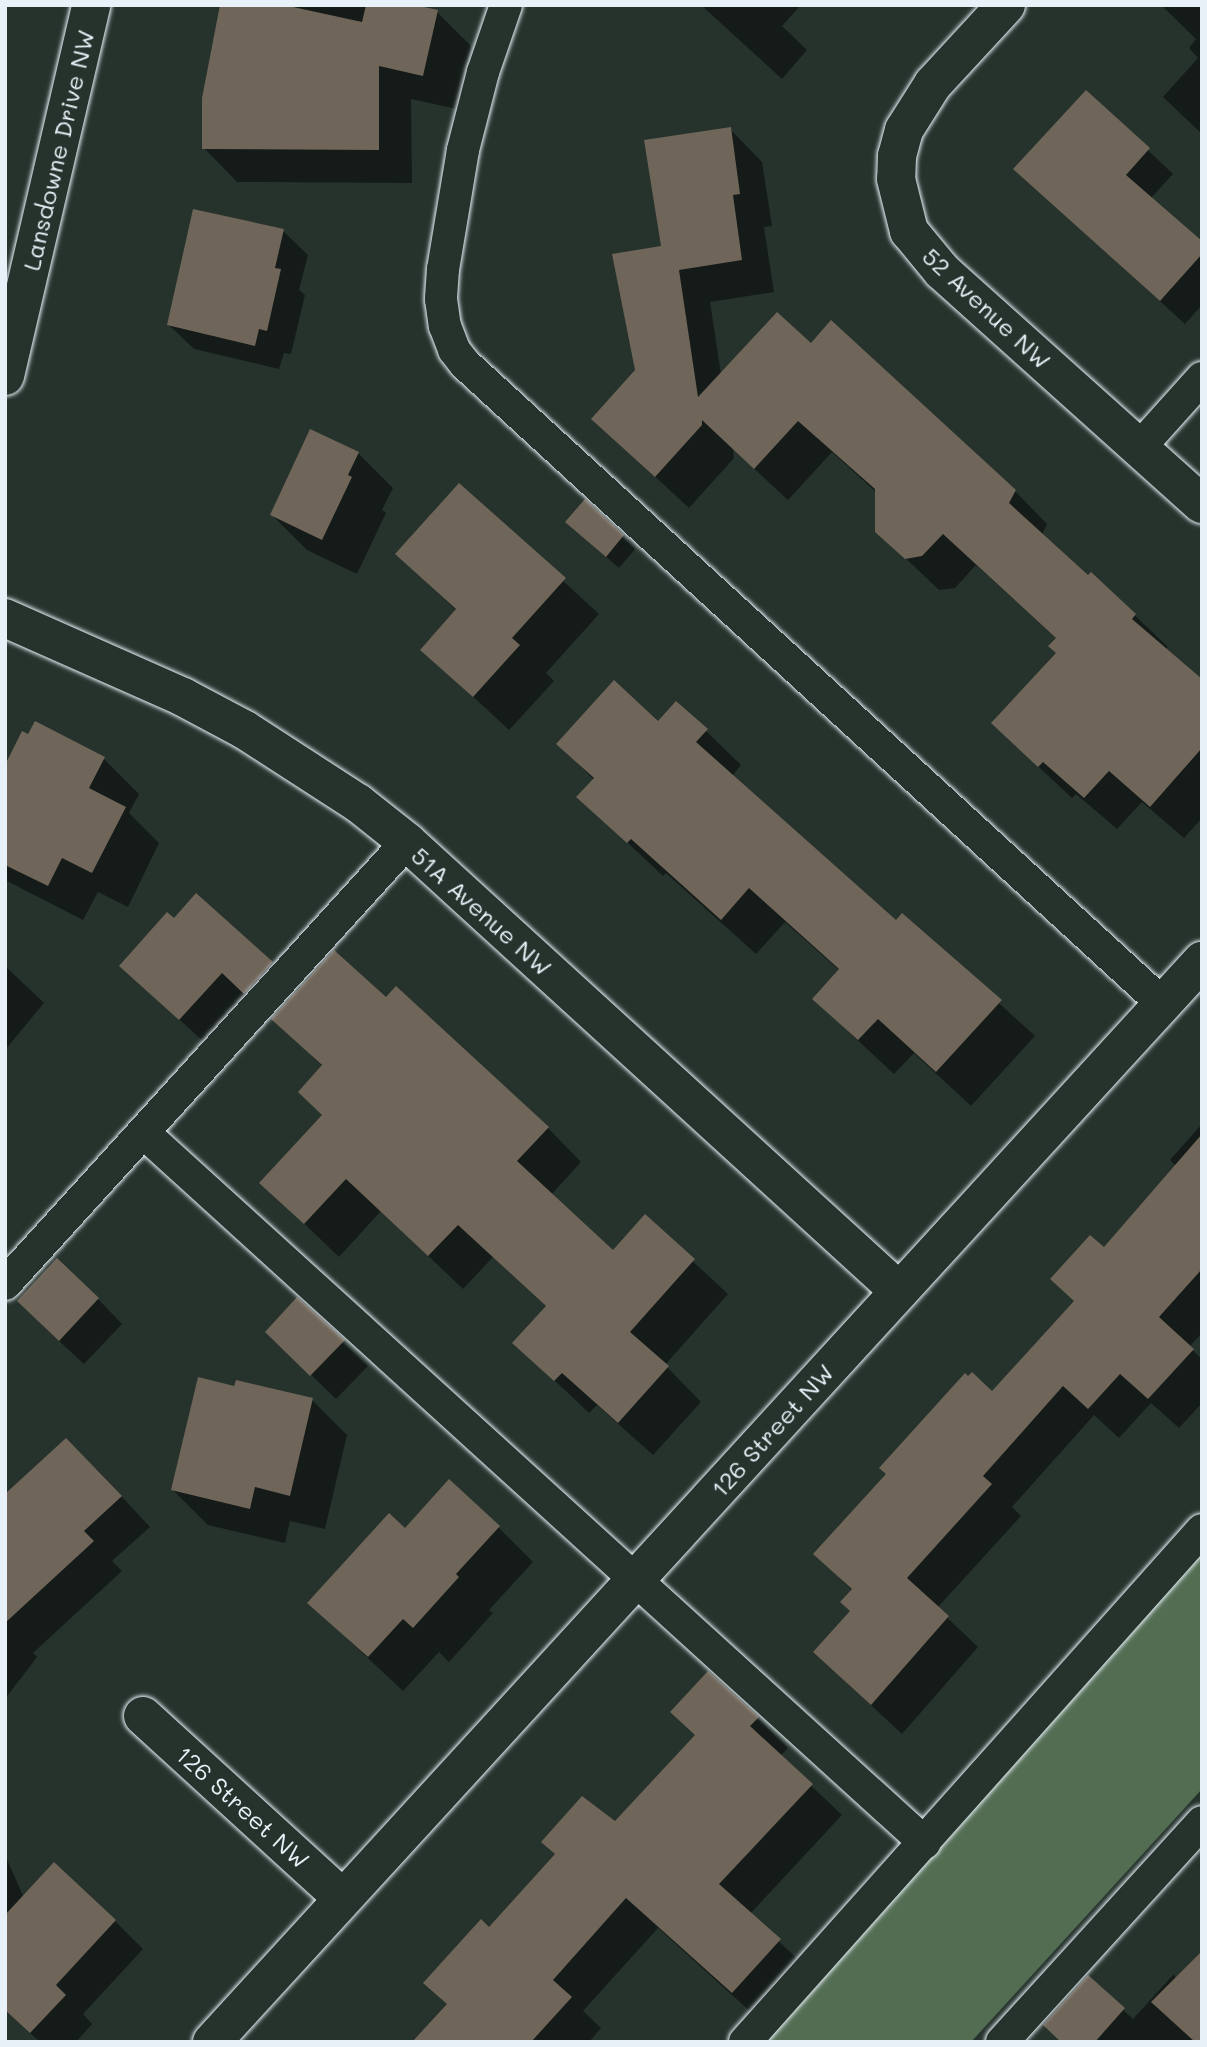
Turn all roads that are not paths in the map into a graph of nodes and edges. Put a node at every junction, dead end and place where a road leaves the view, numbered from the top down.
1 (91, 5) edge
2 (506, 5) edge
3 (1006, 5) edge
4 (5, 376) edge
5 (1202, 378) edge
6 (1140, 447) junction
7 (1202, 504) edge
8 (5, 618) edge
9 (407, 842) junction
10 (1202, 961) edge
11 (1163, 1004) junction
12 (144, 1133) junction
13 (5, 1284) edge
14 (899, 1291) junction
15 (1202, 1530) edge
16 (635, 1581) junction
17 (143, 1716) dead end
18 (1202, 1822) edge
19 (925, 1843) junction
20 (342, 1898) junction
21 (212, 2042) edge
22 (745, 2042) edge
23 (1003, 2042) edge

1 - 4 street, Lansdowne Drive NW
2 - 11 lane
3 - 6 street, 52 Avenue NW
5 - 6 lane
6 - 7 street, 52 Avenue NW
8 - 9 street, 51A Avenue NW
9 - 12 lane
9 - 14 street, 51A Avenue NW
10 - 11 street, 126 Street NW
11 - 14 street, 126 Street NW
12 - 13 lane
12 - 16 lane
14 - 16 street, 126 Street NW
15 - 19 lane
16 - 19 lane
16 - 20 street, 126 Street NW
17 - 20 street, 126 Street NW
18 - 23 lane
19 - 22 lane
20 - 21 street, 126 Street NW

